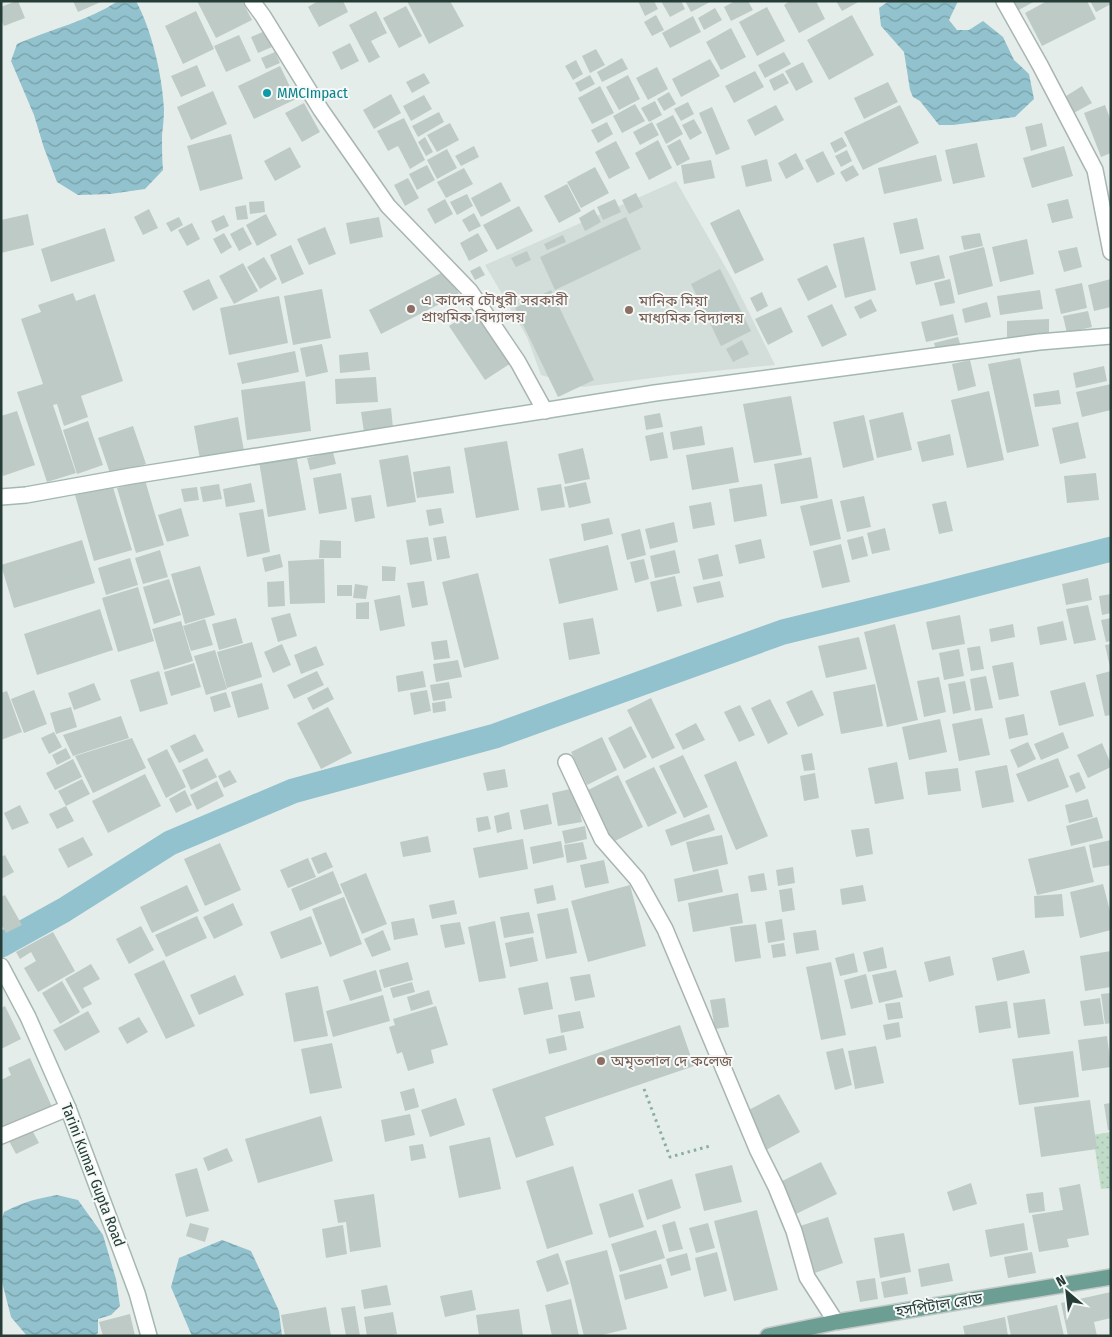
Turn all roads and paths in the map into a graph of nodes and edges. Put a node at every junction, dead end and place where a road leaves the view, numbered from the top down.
1 (252, 1) edge
2 (1004, 1) edge
3 (1111, 252) edge
4 (1111, 336) edge
5 (545, 411) junction
6 (1, 497) edge
7 (566, 762) dead end
8 (1, 966) edge
9 (644, 1089) dead end
10 (68, 1108) junction
11 (1, 1136) edge
12 (710, 1146) dead end
13 (1111, 1277) edge
14 (836, 1322) junction
15 (149, 1336) edge
16 (768, 1336) edge

1 - 5 street
2 - 3 street
4 - 5 street
5 - 6 street
7 - 14 street
8 - 10 street, Tarini Kumar Gupta Road
9 - 12 path
10 - 11 street
10 - 15 street, Tarini Kumar Gupta Road
13 - 14 main road, হসপিটাল রোড
14 - 16 main road, হসপিটাল রোড

